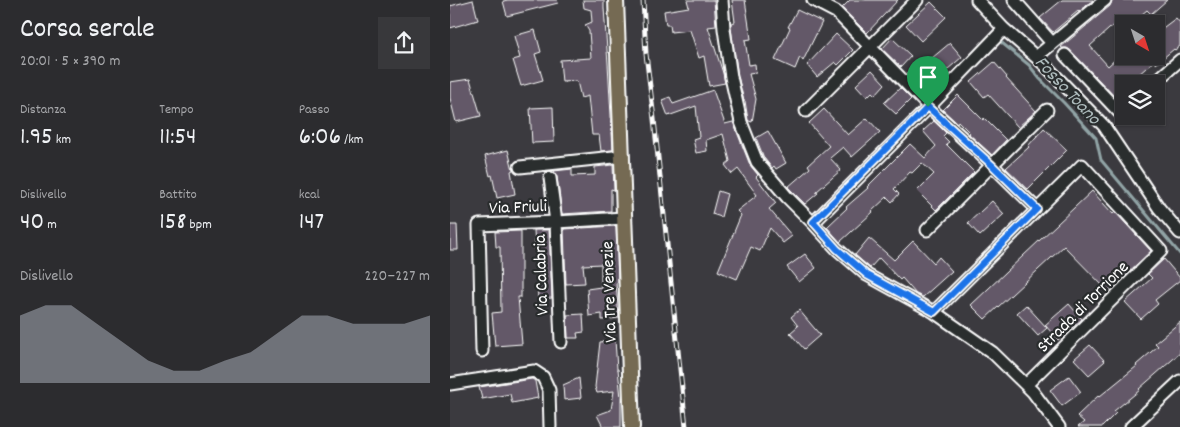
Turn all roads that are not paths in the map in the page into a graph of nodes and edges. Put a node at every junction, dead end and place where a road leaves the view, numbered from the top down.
1 (616, 0) edge
2 (722, 0) edge
3 (813, 0) edge
4 (917, 0) edge
5 (977, 0) edge
6 (1014, 0) edge
7 (1105, 0) edge
8 (1004, 29) junction
9 (1052, 43) junction
10 (871, 46) junction
11 (1065, 55) dead end
12 (1036, 57) junction
13 (1180, 60) edge
14 (1163, 75) edge
15 (1115, 104) edge
16 (928, 107) junction
17 (1047, 110) dead end
18 (806, 111) dead end
19 (1115, 117) edge
20 (1104, 126) junction
21 (623, 156) junction
22 (992, 165) junction
23 (520, 167) dead end
24 (550, 178) dead end
25 (1037, 209) junction
26 (624, 218) junction
27 (556, 222) junction
28 (813, 222) junction
29 (928, 230) dead end
30 (1180, 233) edge
31 (934, 312) junction
32 (561, 342) dead end
33 (482, 350) dead end
34 (1180, 381) edge
35 (450, 384) edge
36 (1026, 385) junction
37 (550, 427) edge
38 (632, 427) edge
39 (1059, 427) edge
40 (1131, 427) edge

1 - 21 main road, Via Tre Venezie
2 - 28 street
3 - 10 street
4 - 10 street
5 - 8 street
6 - 9 street
7 - 9 street
8 - 12 street
8 - 16 street
9 - 12 street
10 - 16 street
10 - 18 street
11 - 15 street
12 - 20 street
13 - 14 street
16 - 22 street
16 - 28 street
17 - 22 street
19 - 20 street
20 - 30 street
21 - 23 street
21 - 26 main road, Via Tre Venezie
22 - 25 street
22 - 29 street
24 - 27 street, Via Calabria
25 - 31 street
25 - 36 street, Strada di Torrione
26 - 27 street, Via Friuli
26 - 38 main road, Via Tre Venezie
27 - 32 street, Via Calabria
27 - 33 street, Via Friuli
28 - 31 street
31 - 36 street
34 - 40 street
35 - 37 street
36 - 39 street

